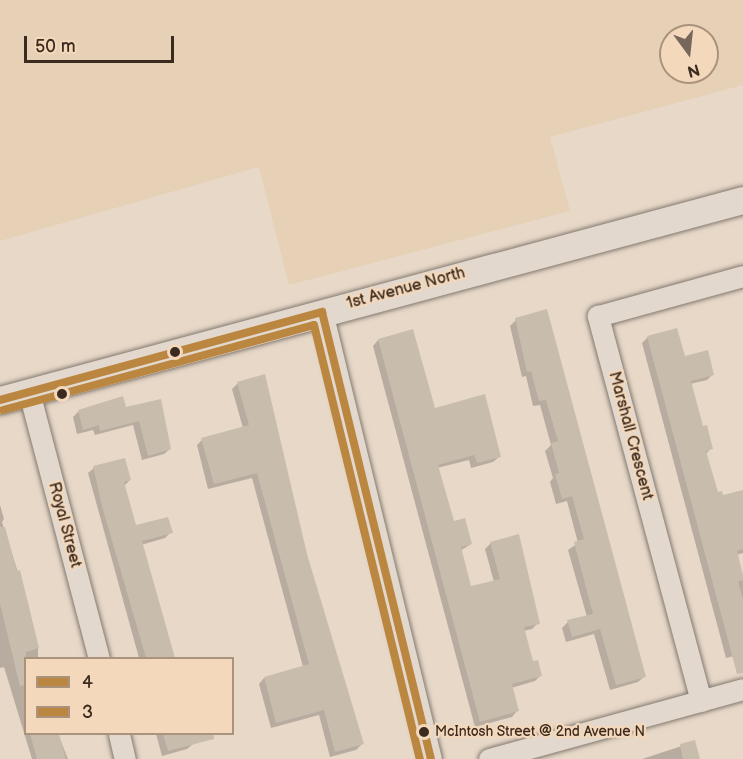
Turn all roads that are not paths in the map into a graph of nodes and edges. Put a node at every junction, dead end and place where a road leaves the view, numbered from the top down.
1 (743, 200) edge
2 (743, 276) edge
3 (322, 312) junction
4 (29, 392) junction
5 (0, 400) edge
6 (99, 657) edge
7 (742, 693) edge
8 (700, 701) junction
9 (118, 735) edge
10 (125, 759) edge
11 (431, 759) edge
12 (489, 759) edge

1 - 3 main road, 1st Avenue North
2 - 8 street, Marshall Crescent
3 - 4 main road, 1st Avenue North
3 - 11 street
4 - 5 main road, 1st Avenue North
4 - 6 street, Royal Street
7 - 8 street
8 - 12 street
9 - 10 street

